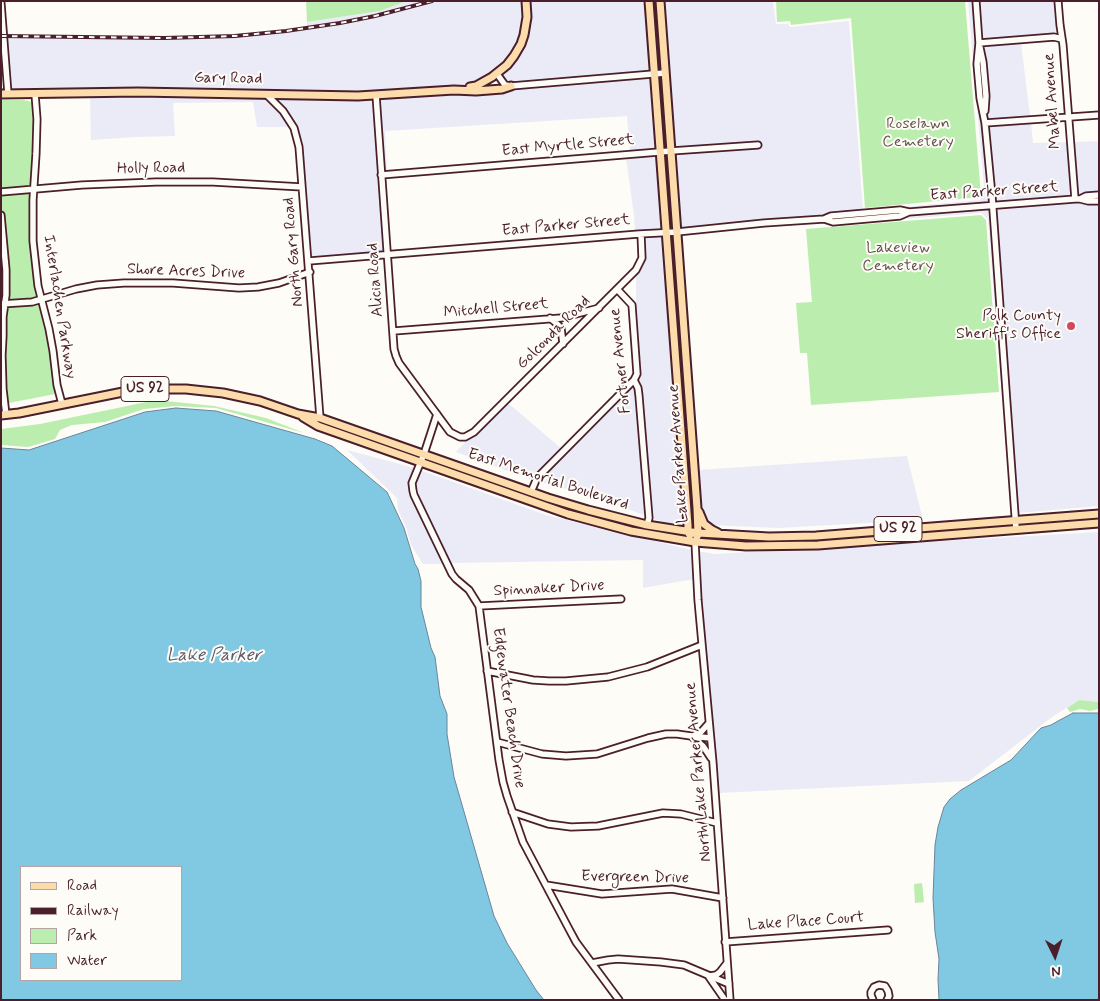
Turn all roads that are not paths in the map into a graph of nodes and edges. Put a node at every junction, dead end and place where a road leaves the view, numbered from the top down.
1 (526, 1) edge
2 (649, 1) edge
3 (660, 1) edge
4 (976, 1) edge
5 (1058, 1) edge
6 (1, 3) edge
7 (1062, 39) junction
8 (979, 43) junction
9 (665, 73) junction
10 (497, 74) junction
11 (654, 74) junction
12 (511, 86) junction
13 (454, 90) junction
14 (5, 94) edge
15 (36, 94) junction
16 (266, 94) junction
17 (376, 95) junction
18 (1099, 115) edge
19 (1068, 117) junction
20 (985, 123) junction
21 (758, 145) dead end
22 (671, 151) junction
23 (660, 152) junction
24 (381, 175) junction
25 (302, 187) junction
26 (33, 189) junction
27 (1, 192) edge
28 (1099, 195) edge
29 (1078, 199) junction
30 (1099, 201) edge
31 (992, 206) junction
32 (1, 215) edge
33 (666, 232) junction
34 (677, 232) junction
35 (641, 234) junction
36 (388, 254) junction
37 (309, 261) junction
38 (310, 272) junction
39 (617, 289) junction
40 (41, 300) junction
41 (3, 304) edge
42 (599, 308) junction
43 (550, 318) junction
44 (394, 331) junction
45 (563, 344) junction
46 (634, 380) junction
47 (62, 404) junction
48 (437, 414) junction
49 (4, 415) edge
50 (301, 416) junction
51 (320, 418) junction
52 (462, 437) joint
53 (424, 454) junction
54 (420, 463) junction
55 (531, 492) junction
56 (697, 508) junction
57 (1099, 514) edge
58 (1016, 520) junction
59 (1099, 523) edge
60 (647, 525) junction
61 (1016, 529) junction
62 (884, 530) junction
63 (688, 532) junction
64 (698, 533) junction
65 (723, 535) junction
66 (695, 542) junction
67 (862, 542) junction
68 (622, 599) dead end
69 (479, 606) junction
70 (702, 645) junction
71 (487, 671) junction
72 (709, 723) junction
73 (691, 736) junction
74 (710, 738) junction
75 (497, 742) junction
76 (712, 760) junction
77 (512, 812) junction
78 (717, 823) junction
79 (546, 885) junction
80 (723, 898) junction
81 (888, 930) dead end
82 (726, 942) junction
83 (592, 963) junction
84 (727, 963) junction
85 (708, 975) junction
86 (729, 984) junction
87 (619, 1000) edge
88 (725, 1000) edge
89 (730, 1000) edge
90 (873, 1000) edge
91 (887, 1000) edge

1 - 10 main road
2 - 11 main road, Lake Parker Avenue
3 - 9 main road, Lake Parker Avenue
4 - 8 street
5 - 7 street, Mabel Avenue
6 - 14 street
7 - 8 street
7 - 19 street, Mabel Avenue
8 - 20 street
9 - 11 street
9 - 22 main road, Lake Parker Avenue
10 - 12 street
10 - 13 main road
11 - 12 street
11 - 23 main road, Lake Parker Avenue
12 - 13 main road
13 - 17 main road, Gary Road
14 - 15 main road, Gary Road
15 - 16 main road, Gary Road
15 - 26 street, Interlachen Parkway
16 - 17 main road, Gary Road
16 - 25 street, North Gary Road
17 - 24 street, Alicia Road
18 - 19 street
19 - 20 street
19 - 29 street, Mabel Avenue
20 - 31 street
21 - 22 street, East Myrtle Street
22 - 23 street, East Myrtle Street
22 - 34 main road, Lake Parker Avenue
23 - 24 street, East Myrtle Street
23 - 33 main road, Lake Parker Avenue
24 - 36 street, Alicia Road
25 - 26 street, Holly Road
25 - 37 street, North Gary Road
26 - 27 street, Holly Road
26 - 40 street, Interlachen Parkway
28 - 29 street, East Parker Street
29 - 30 street, East Parker Street
29 - 31 street, East Parker Street
31 - 34 street, East Parker Street
31 - 58 street
32 - 41 street
33 - 34 street, East Parker Street
33 - 35 street, East Parker Street
33 - 63 main road, Lake Parker Avenue
34 - 56 main road, Lake Parker Avenue
35 - 36 street, East Parker Street
35 - 39 street, Golconda Road
36 - 37 street, East Parker Street
36 - 44 street, Alicia Road
37 - 38 street, North Gary Road
38 - 40 street, Shore Acres Drive
38 - 51 street, North Gary Road
39 - 42 street, Golconda Road
39 - 46 street, Fortner Avenue
40 - 41 street, Shore Acres Drive
40 - 47 street, Interlachen Parkway
41 - 49 street
42 - 43 street, Mitchell Street
42 - 45 street, Golconda Road
43 - 44 street, Mitchell Street
43 - 45 street
44 - 48 street, Alicia Road
45 - 52 street, Golconda Road
46 - 55 street
46 - 60 street, Fortner Avenue
47 - 49 main road, East Memorial Boulevard / US 92
47 - 50 main road, East Memorial Boulevard / US 92
48 - 52 street, Alicia Road
48 - 53 street, Edgewater Beach Drive
50 - 51 main road, East Memorial Boulevard / US 92
50 - 54 main road, East Memorial Boulevard / US 92
51 - 53 main road, East Memorial Boulevard / US 92
53 - 54 street, Edgewater Beach Drive
53 - 55 main road, East Memorial Boulevard / US 92
54 - 66 main road, East Memorial Boulevard / US 92
54 - 69 street, Edgewater Beach Drive
55 - 60 main road, East Memorial Boulevard / US 92
56 - 64 main road, Lake Parker Avenue
56 - 65 main road
57 - 58 main road, East Memorial Boulevard / US 92
58 - 61 street
58 - 62 main road, East Memorial Boulevard / US 92
59 - 61 main road, East Memorial Boulevard / US 92
60 - 63 main road, East Memorial Boulevard / US 92
61 - 67 main road, East Memorial Boulevard / US 92
62 - 65 main road, East Memorial Boulevard / US 92
62 - 67 main road
63 - 64 main road, East Memorial Boulevard / US 92
63 - 66 main road, Lake Parker Avenue
64 - 65 main road, East Memorial Boulevard / US 92
64 - 66 main road, Lake Parker Avenue
66 - 67 main road, East Memorial Boulevard / US 92
66 - 70 street, North Lake Parker Avenue
68 - 69 street, Spinnaker Drive
69 - 71 street, Edgewater Beach Drive
70 - 71 street
70 - 72 street, North Lake Parker Avenue
71 - 75 street, Edgewater Beach Drive
72 - 73 street
72 - 74 street, North Lake Parker Avenue
73 - 74 street
73 - 75 street
73 - 76 street
74 - 76 street, North Lake Parker Avenue
75 - 77 street, Edgewater Beach Drive
76 - 78 street, North Lake Parker Avenue
77 - 78 street
77 - 79 street, Edgewater Beach Drive
78 - 80 street, North Lake Parker Avenue
79 - 80 street, Evergreen Drive
79 - 83 street, Edgewater Beach Drive
80 - 82 street, North Lake Parker Avenue
81 - 82 street, Lake Place Court
82 - 84 street, North Lake Parker Avenue
83 - 85 street
83 - 87 street, Edgewater Beach Drive
84 - 85 street
84 - 86 street, North Lake Parker Avenue
85 - 86 street
85 - 88 street
86 - 89 street, North Lake Parker Avenue
90 - 91 street

